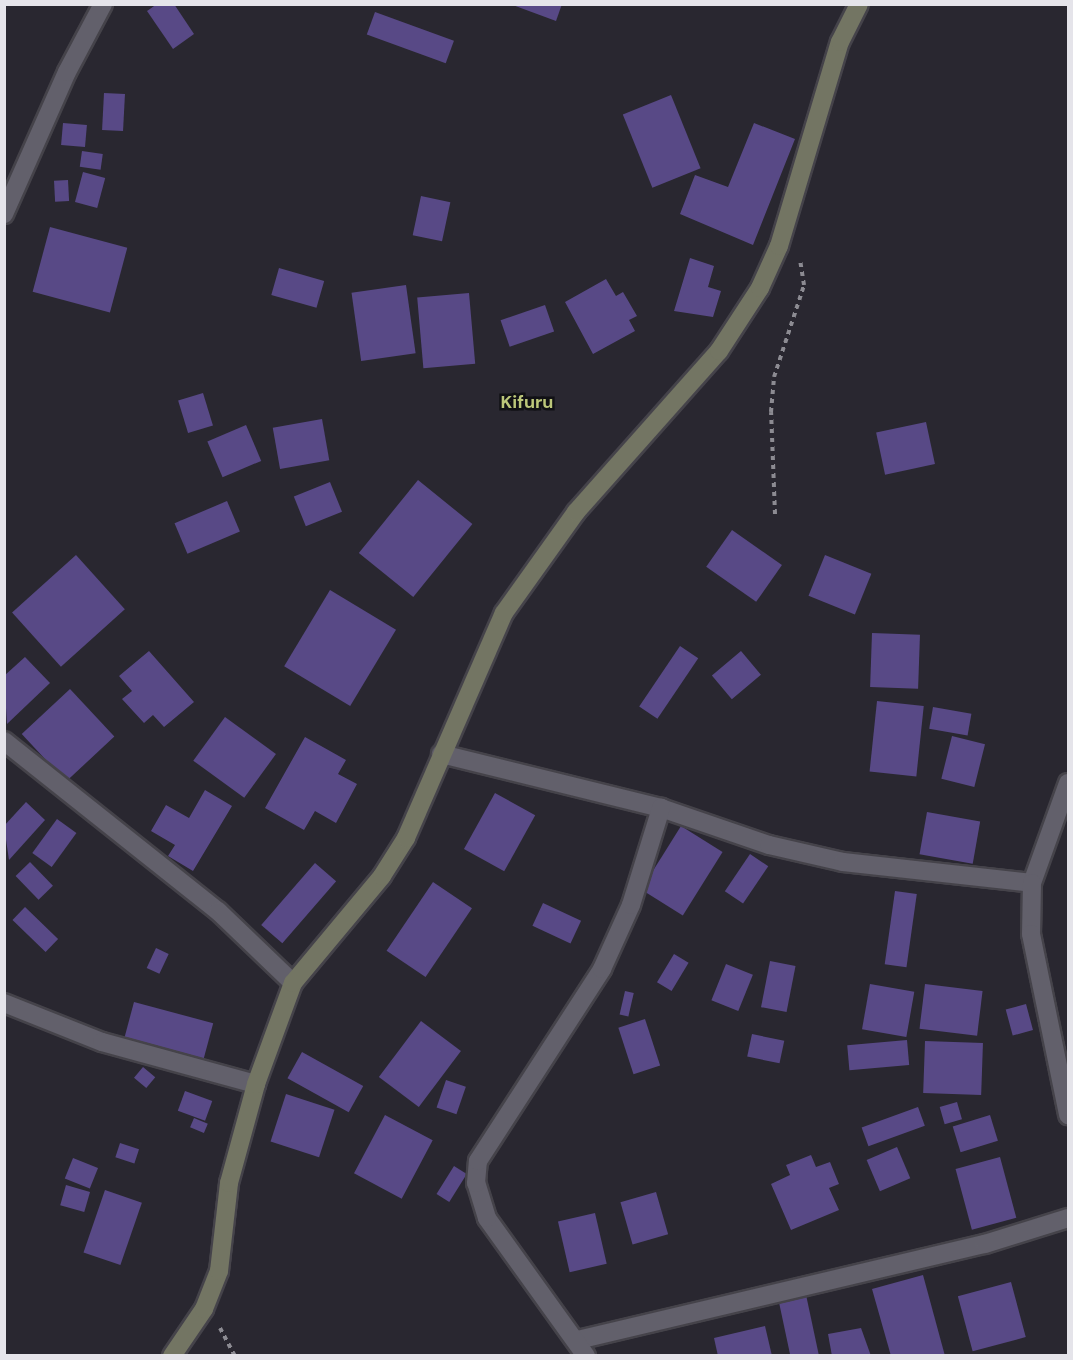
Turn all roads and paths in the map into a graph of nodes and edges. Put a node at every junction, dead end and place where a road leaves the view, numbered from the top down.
1 (103, 4) edge
2 (859, 4) edge
3 (4, 214) edge
4 (798, 253) dead end
5 (775, 514) dead end
6 (4, 741) edge
7 (441, 754) junction
8 (1068, 783) edge
9 (661, 808) junction
10 (1032, 883) junction
11 (294, 983) junction
12 (4, 1003) edge
13 (256, 1084) junction
14 (1068, 1115) edge
15 (1068, 1218) edge
16 (582, 1348) edge
17 (172, 1356) edge

1 - 3 street
2 - 7 street
4 - 5 path
6 - 11 street
7 - 9 street
7 - 11 street
8 - 10 street
9 - 10 street
9 - 16 street
10 - 14 street
11 - 13 street
12 - 13 street
13 - 17 street
15 - 16 street

